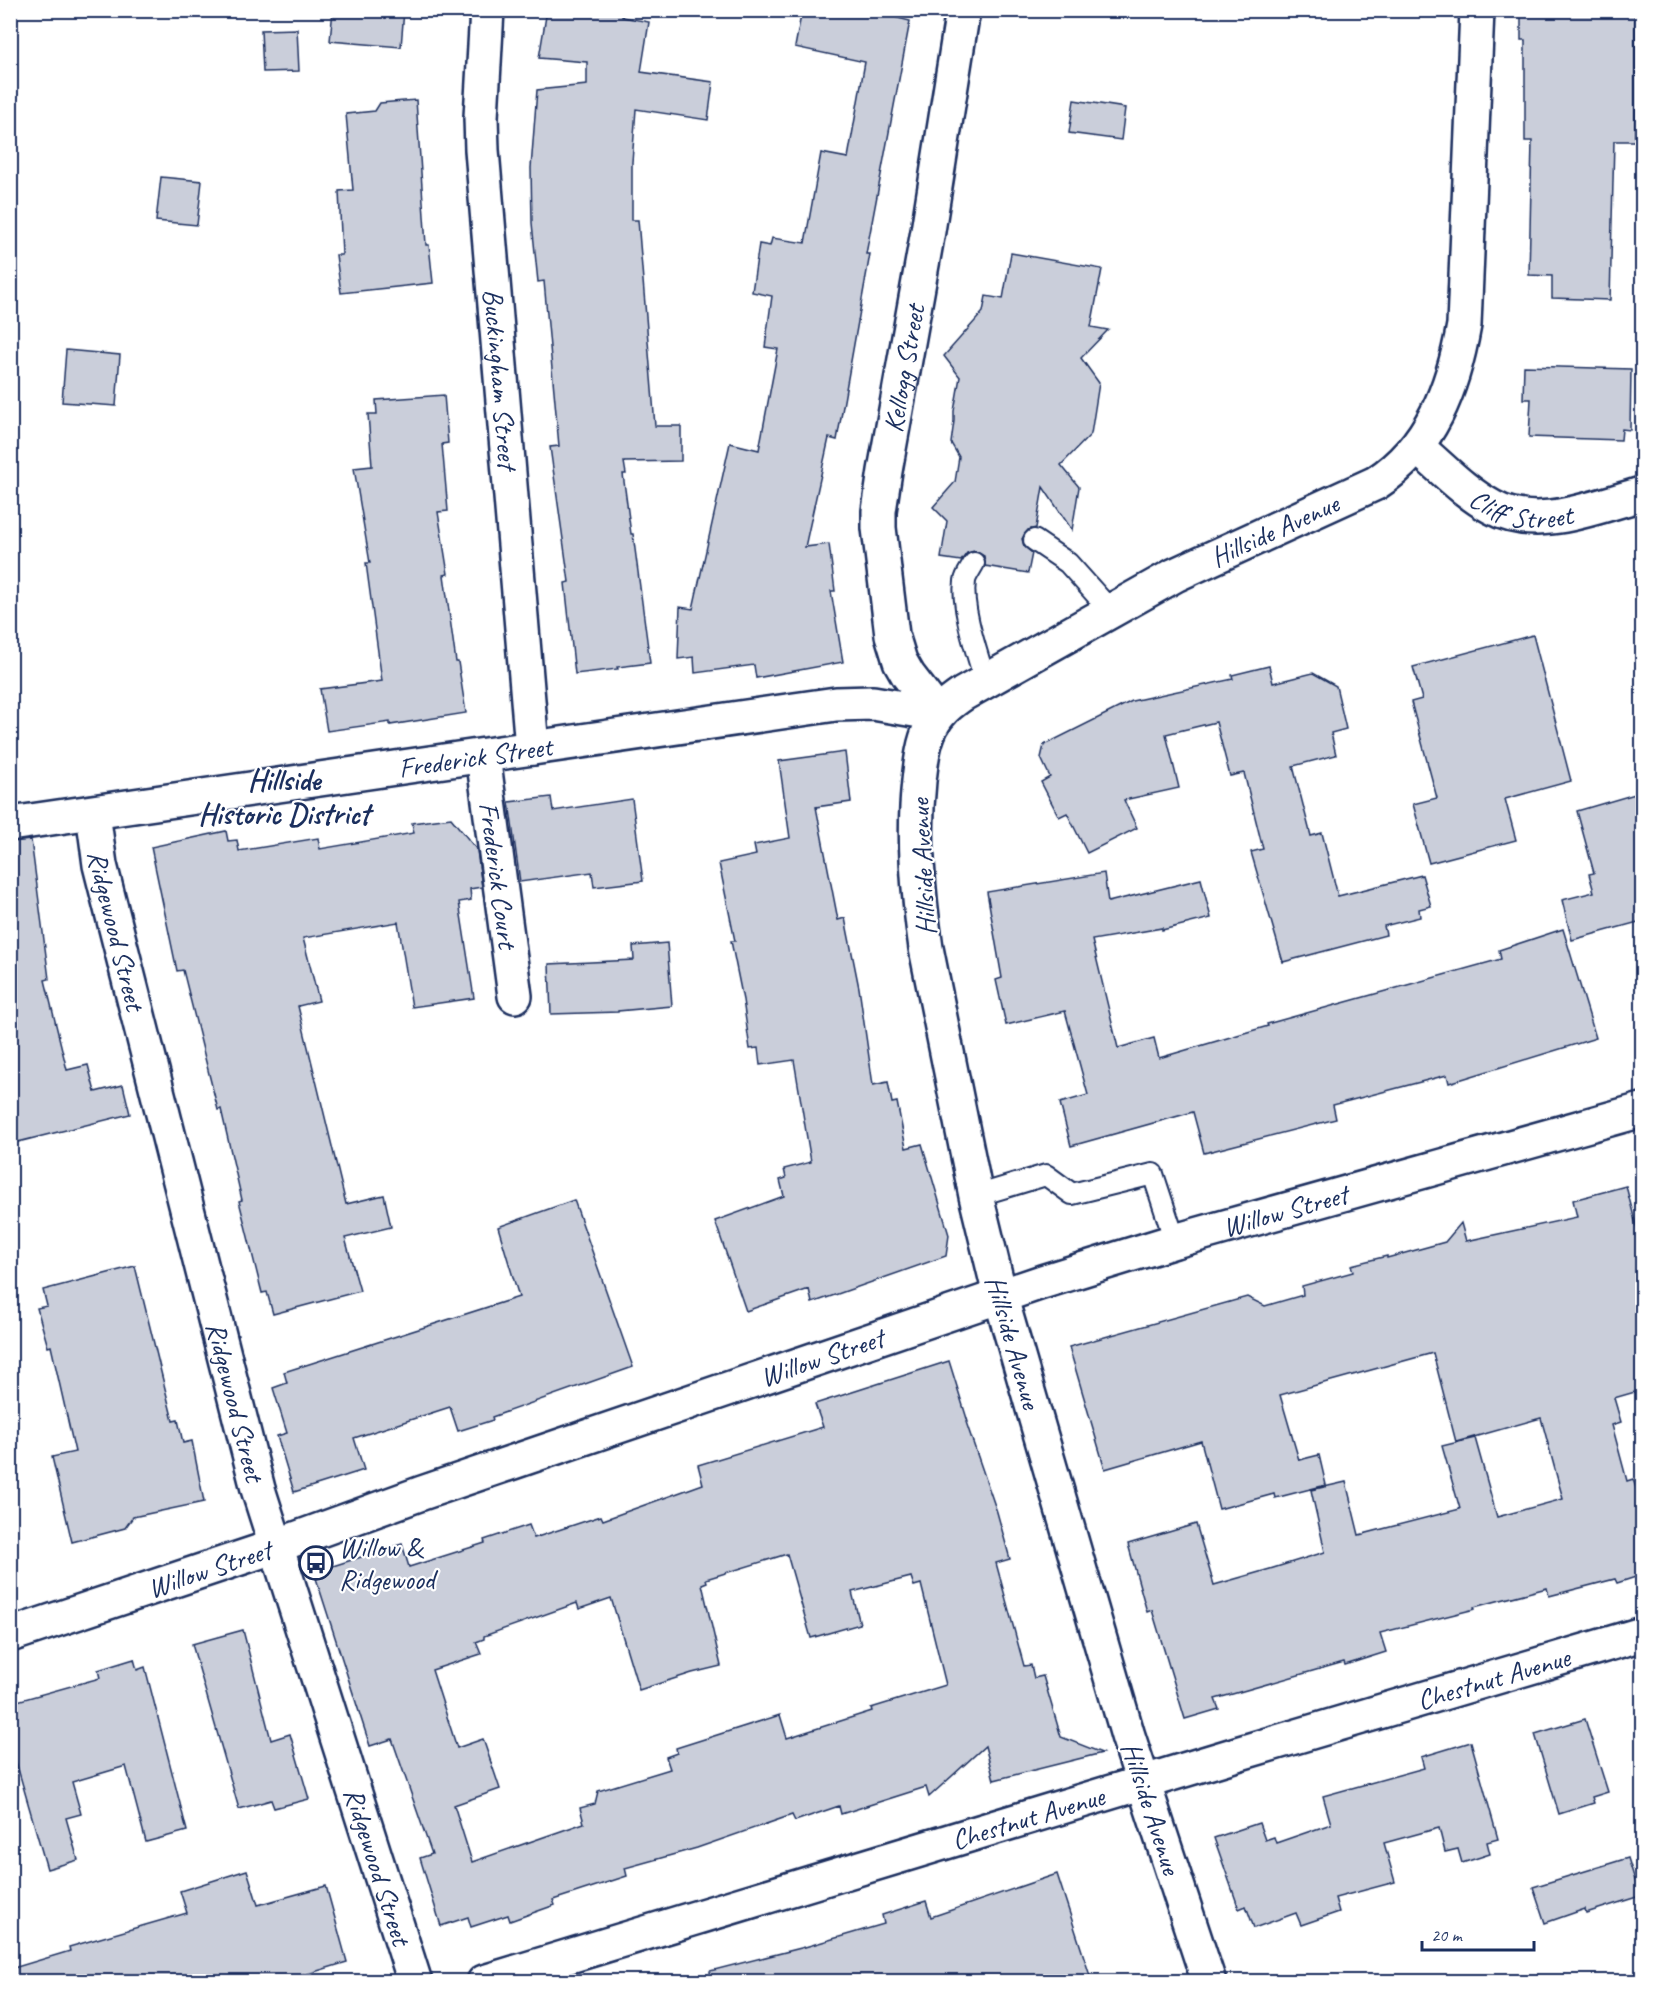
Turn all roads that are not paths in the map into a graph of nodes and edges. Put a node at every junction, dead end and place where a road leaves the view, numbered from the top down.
1 (487, 10) edge
2 (963, 10) edge
3 (1477, 10) edge
4 (1417, 447) junction
5 (1642, 494) edge
6 (1034, 540) dead end
7 (974, 564) dead end
8 (1110, 610) junction
9 (985, 680) junction
10 (939, 714) junction
11 (532, 748) junction
12 (483, 756) junction
13 (93, 813) junction
14 (10, 824) edge
15 (515, 996) dead end
16 (1642, 1110) edge
17 (976, 1196) junction
18 (1176, 1241) junction
19 (1000, 1295) junction
20 (276, 1546) junction
21 (1642, 1634) edge
22 (10, 1635) edge
23 (1143, 1783) junction
24 (415, 1982) edge
25 (484, 1982) edge
26 (1209, 1982) edge

1 - 11 street, Buckingham Street
2 - 10 street, Kellogg Street
3 - 4 street, Hillside Avenue
4 - 5 street, Cliff Street
4 - 8 street, Hillside Avenue
6 - 8 lane
7 - 9 lane
8 - 9 street, Hillside Avenue
9 - 10 street, Hillside Avenue
10 - 11 street, Frederick Street
10 - 17 street, Hillside Avenue
11 - 12 street, Frederick Street
12 - 13 street, Frederick Street
12 - 15 street, Frederick Court
13 - 14 street, Frederick Street
13 - 20 street, Ridgewood Street
16 - 18 street, Willow Street
17 - 18 lane
17 - 19 street, Hillside Avenue
18 - 19 street, Willow Street
19 - 20 street, Willow Street
19 - 23 street, Hillside Avenue
20 - 22 street, Willow Street
20 - 24 street, Ridgewood Street
21 - 23 street, Chestnut Avenue
23 - 25 street, Chestnut Avenue
23 - 26 street, Hillside Avenue

